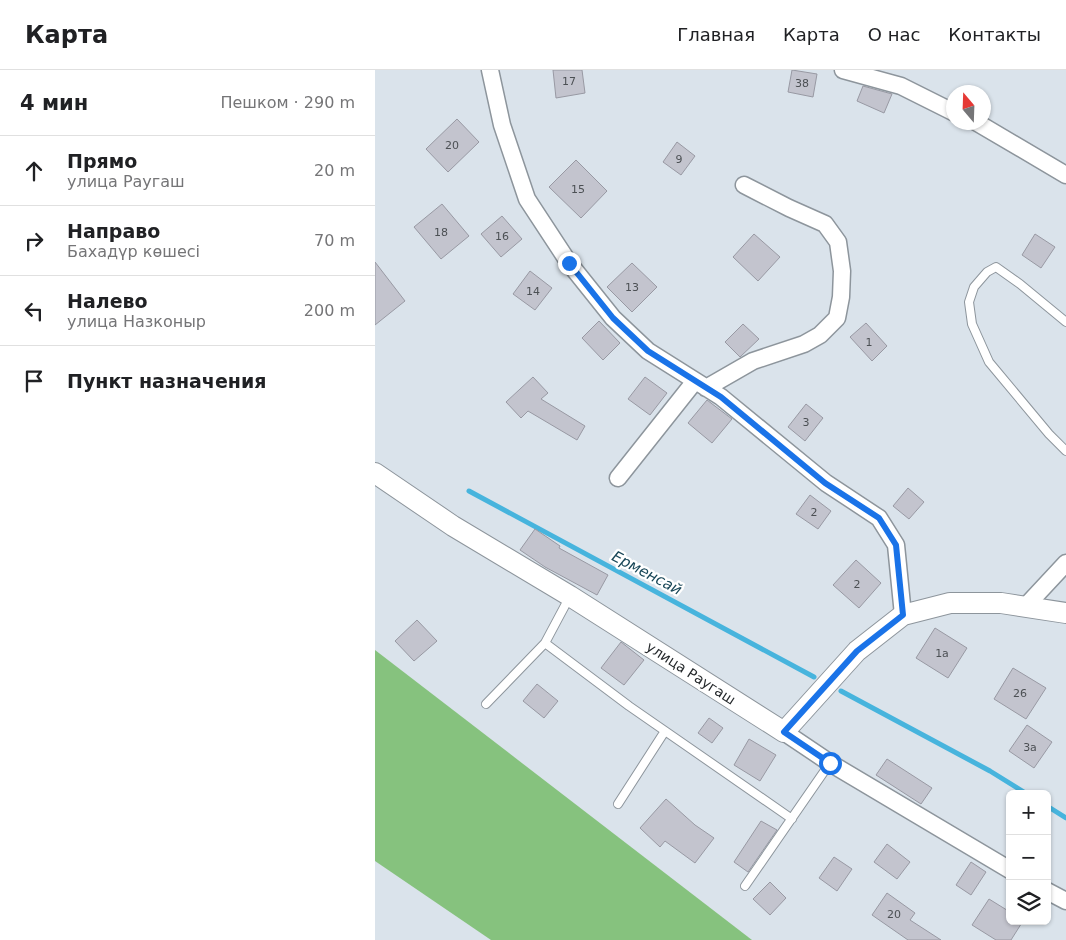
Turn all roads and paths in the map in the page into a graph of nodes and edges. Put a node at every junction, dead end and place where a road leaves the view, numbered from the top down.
1 (489, 70) edge
2 (843, 70) edge
3 (946, 108) edge
4 (990, 130) edge
5 (1066, 175) edge
6 (744, 185) dead end
7 (1066, 322) edge
8 (700, 384) junction
9 (1066, 451) edge
10 (375, 473) edge
11 (618, 478) dead end
12 (1066, 563) edge
13 (570, 596) junction
14 (1025, 607) junction
15 (1066, 613) edge
16 (903, 615) junction
17 (545, 643) junction
18 (487, 704) dead end
19 (665, 731) junction
20 (784, 732) junction
21 (830, 763) junction
22 (618, 804) dead end
23 (792, 819) junction
24 (1006, 868) edge
25 (745, 886) dead end
26 (1051, 893) edge
27 (1066, 901) edge

1 - 8 street
2 - 3 street
4 - 5 street
6 - 8 street
7 - 9 lane
8 - 11 street
8 - 16 street
10 - 13 street, улица Раугаш
12 - 14 street
13 - 17 lane
13 - 20 street, улица Раугаш
14 - 15 street
14 - 16 street
16 - 20 street
17 - 18 lane
17 - 19 lane
19 - 22 lane
19 - 23 lane
20 - 21 street, улица Раугаш
21 - 23 lane
21 - 24 street, улица Раугаш
23 - 25 lane
26 - 27 street

